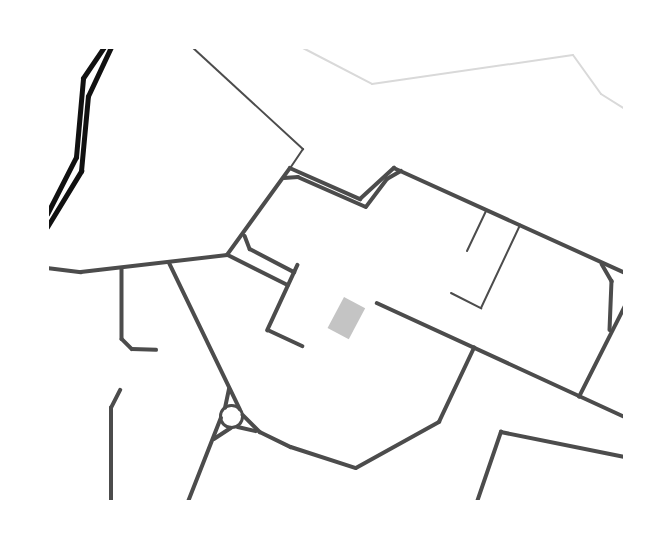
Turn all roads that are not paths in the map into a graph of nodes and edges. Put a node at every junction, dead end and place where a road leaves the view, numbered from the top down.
1 (104, 47) edge
2 (111, 47) edge
3 (192, 47) edge
4 (290, 168) junction
5 (401, 171) junction
6 (282, 178) junction
7 (486, 210) junction
8 (47, 214) edge
9 (520, 225) junction
10 (47, 227) edge
11 (245, 236) junction
12 (467, 251) dead end
13 (227, 255) junction
14 (261, 255) junction
15 (169, 262) junction
16 (601, 263) junction
17 (251, 265) junction
18 (298, 265) dead end
19 (47, 268) edge
20 (122, 268) junction
21 (294, 272) junction
22 (625, 273) edge
23 (288, 285) junction
24 (451, 293) dead end
25 (377, 303) dead end
26 (625, 306) edge
27 (609, 335) junction
28 (303, 346) dead end
29 (474, 348) junction
30 (156, 350) dead end
31 (230, 387) junction
32 (120, 390) dead end
33 (579, 397) junction
34 (225, 408) junction
35 (240, 409) junction
36 (243, 415) junction
37 (221, 418) junction
38 (625, 418) edge
39 (238, 427) junction
40 (232, 428) junction
41 (260, 432) junction
42 (212, 440) junction
43 (625, 457) edge
44 (111, 502) edge
45 (188, 502) edge
46 (477, 502) edge

1 - 8 main road
2 - 10 main road
3 - 4 lane
4 - 5 street
4 - 6 street
5 - 6 street
5 - 7 street
6 - 11 street
7 - 9 street
7 - 12 lane
9 - 16 street
9 - 24 lane
11 - 13 street
11 - 14 street
13 - 15 street
13 - 17 street
14 - 17 street
14 - 21 street
15 - 20 street
15 - 31 street
16 - 22 street
16 - 27 street
17 - 23 street
18 - 21 street
19 - 20 street
20 - 30 street
21 - 23 street
23 - 28 street
25 - 29 street
26 - 27 street
27 - 33 street
29 - 33 street
29 - 41 street
31 - 34 street
31 - 35 street
32 - 44 street
33 - 38 street
34 - 35 street
34 - 37 street
35 - 36 street
36 - 39 street
36 - 41 street
37 - 40 street
37 - 42 street
39 - 40 street
39 - 41 street
40 - 42 street
42 - 45 street
43 - 46 street

